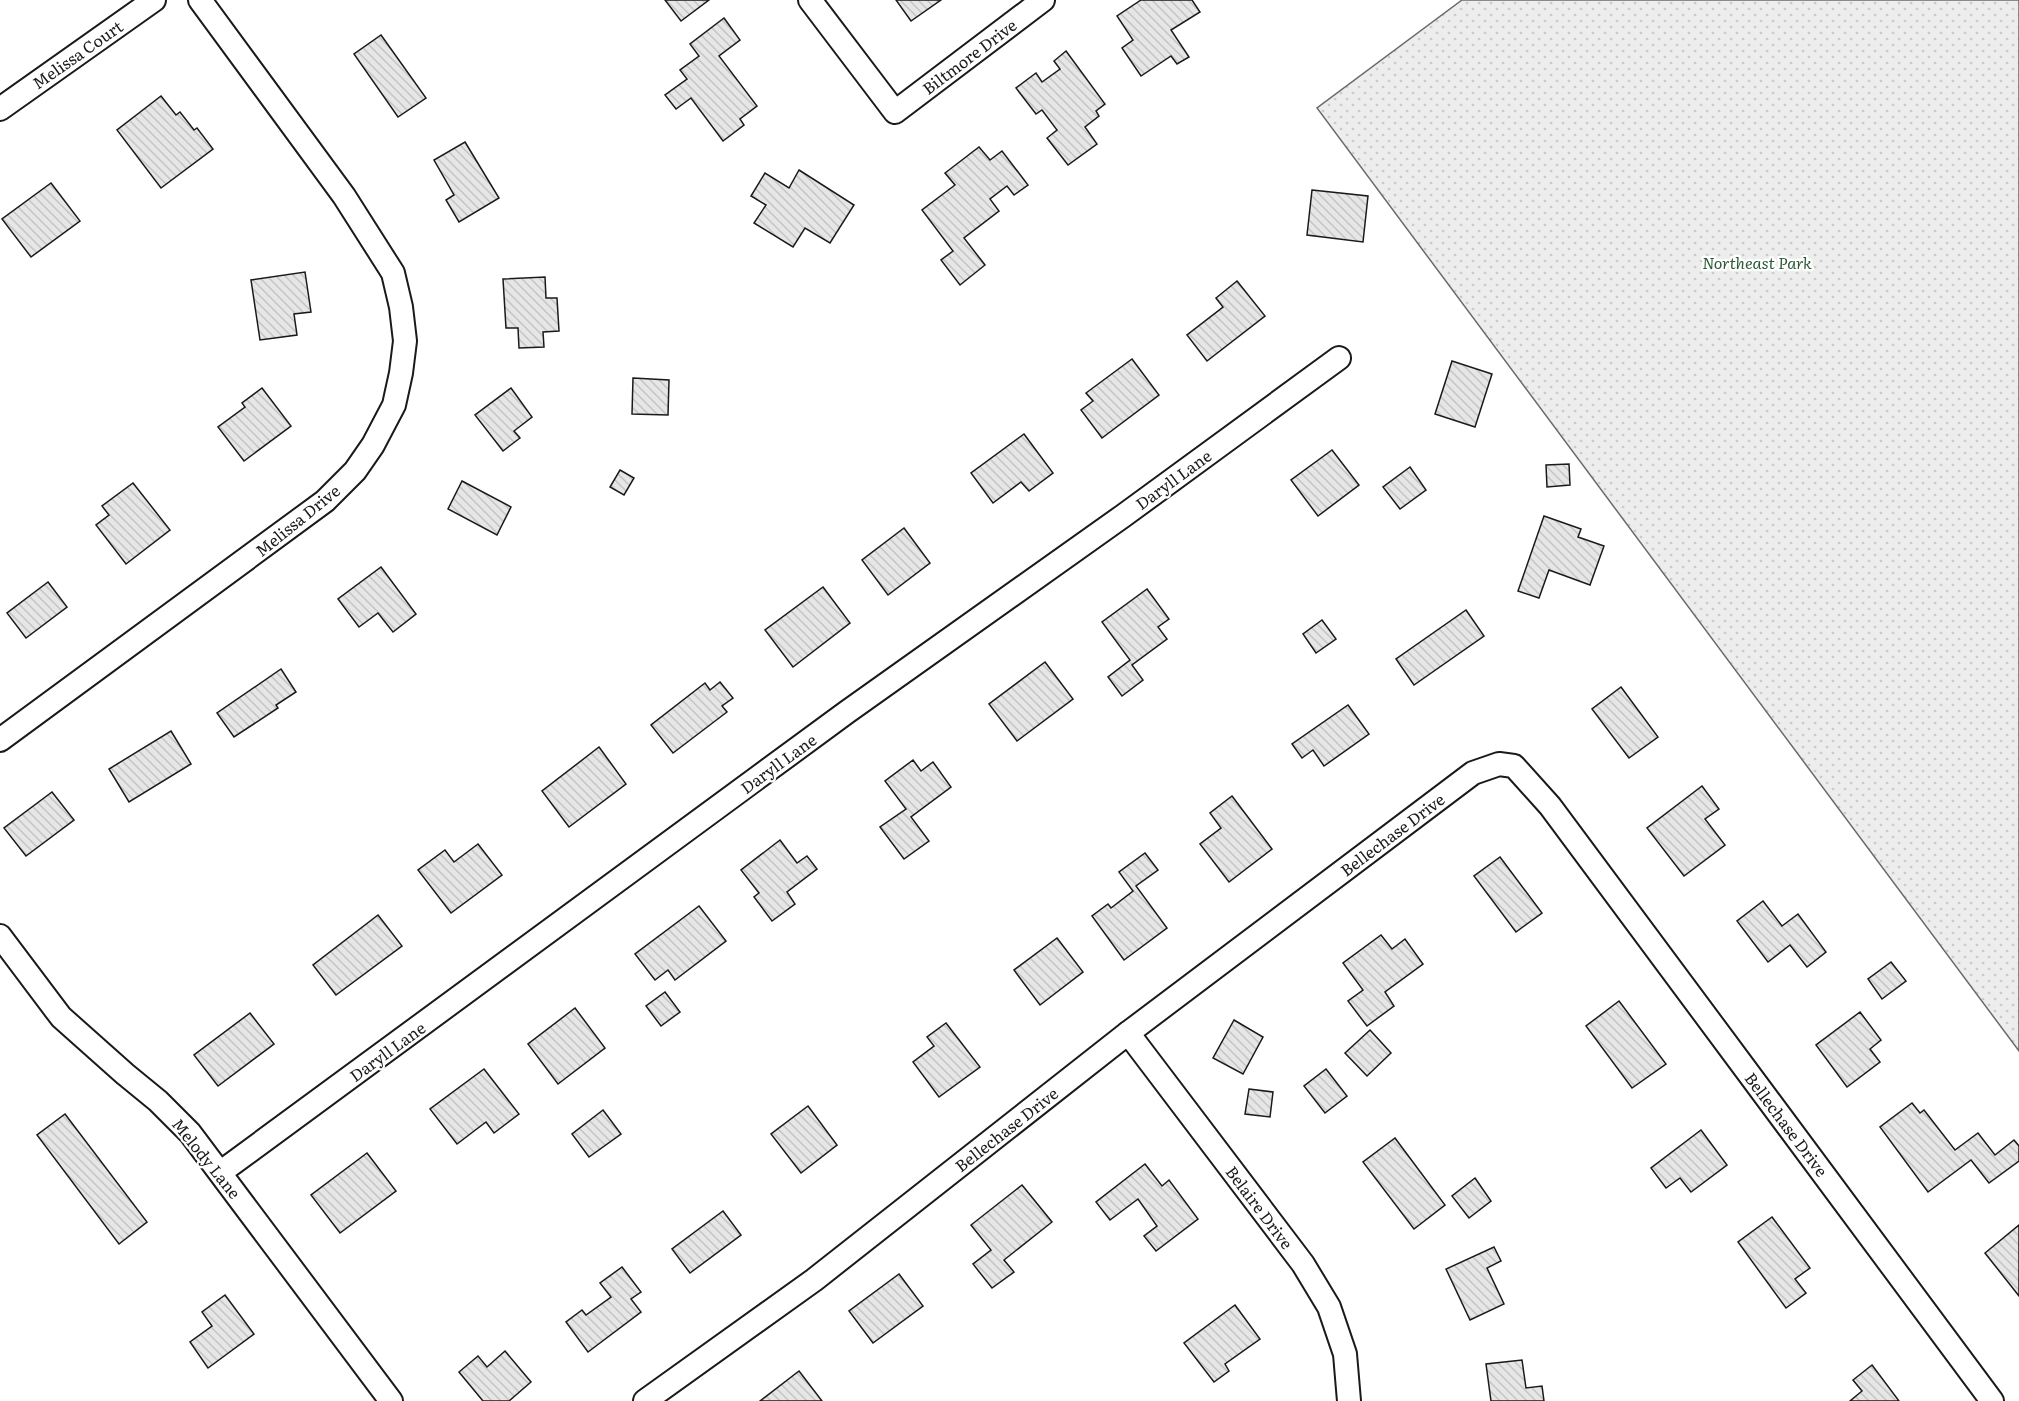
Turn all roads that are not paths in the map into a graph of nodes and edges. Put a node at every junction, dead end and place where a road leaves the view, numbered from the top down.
1 (154, 0) edge
2 (200, 0) edge
3 (810, 0) edge
4 (1043, 0) edge
5 (0, 109) edge
6 (1339, 358) dead end
7 (0, 740) edge
8 (0, 936) edge
9 (1128, 1033) junction
10 (221, 1172) junction
11 (391, 1401) edge
12 (645, 1401) edge
13 (1349, 1401) edge
14 (1992, 1401) edge

1 - 5 street, Melissa Court
2 - 7 street, Melissa Drive
3 - 4 street, Biltmore Drive
6 - 10 street, Daryll Lane
8 - 10 street, Melody Lane
9 - 12 street, Bellechase Drive
9 - 13 street, Belaire Drive
9 - 14 street, Bellechase Drive
10 - 11 street, Melody Lane

